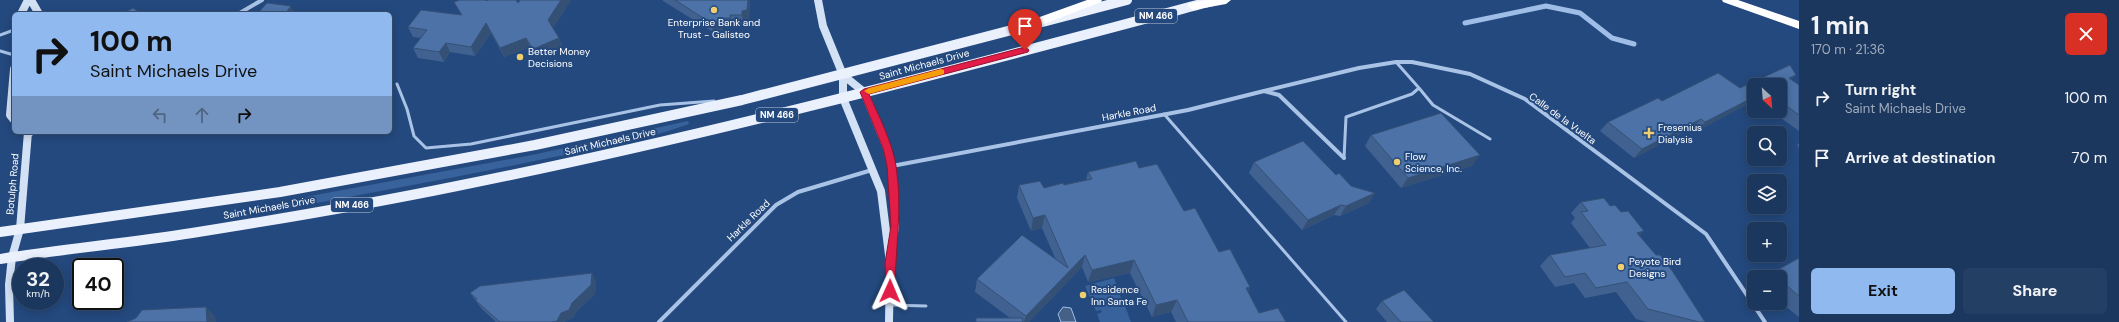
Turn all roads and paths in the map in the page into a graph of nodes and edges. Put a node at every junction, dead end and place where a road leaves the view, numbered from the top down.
1 (30, 0) edge
2 (262, 0) edge
3 (818, 0) edge
4 (1097, 0) edge
5 (1127, 0) edge
6 (1216, 0) edge
7 (1226, 0) edge
8 (1727, 0) edge
9 (1193, 6) junction
10 (22, 12) edge
11 (38, 12) edge
12 (241, 12) edge
13 (1799, 25) edge
14 (1027, 26) junction
15 (12, 31) edge
16 (0, 35) edge
17 (0, 51) edge
18 (12, 54) edge
19 (1396, 62) junction
20 (843, 75) junction
21 (397, 84) dead end
22 (1419, 88) junction
23 (1264, 91) junction
24 (12, 92) edge
25 (864, 92) junction
26 (843, 98) junction
27 (742, 100) junction
28 (1164, 114) junction
29 (12, 118) edge
30 (29, 134) edge
31 (1490, 139) dead end
32 (1344, 158) joint
33 (892, 166) junction
34 (873, 170) junction
35 (20, 230) junction
36 (0, 232) edge
37 (12, 257) junction
38 (0, 258) edge
39 (890, 263) junction
40 (890, 305) junction
41 (926, 306) dead end
42 (10, 322) edge
43 (659, 322) edge
44 (890, 322) edge
45 (1346, 322) edge
46 (1765, 322) edge

1 - 10 street
1 - 11 street
2 - 12 street
3 - 20 street
4 - 14 highway
5 - 14 main road, Saint Michaels Drive / NM 466
6 - 9 main road, Saint Michaels Drive / NM 466
7 - 9 highway
8 - 13 highway
9 - 25 main road, Saint Michaels Drive / NM 466
14 - 20 main road, Saint Michaels Drive / NM 466
15 - 16 lane
17 - 18 lane
19 - 22 lane
19 - 23 street, Calle de la Vuelta
19 - 46 street, Calle de la Vuelta
20 - 25 street
20 - 26 street
20 - 27 main road, Saint Michaels Drive / NM 466
21 - 27 lane
22 - 31 lane
22 - 32 lane
23 - 28 street, Harkle Road
23 - 32 street
24 - 29 street
25 - 26 main road, Saint Michaels Drive / NM 466
25 - 33 street
26 - 34 street
26 - 37 main road, Saint Michaels Drive / NM 466
27 - 35 main road, Saint Michaels Drive / NM 466
28 - 33 street, Harkle Road
28 - 45 lane
30 - 35 street, Botulph Road
33 - 39 street
34 - 39 street
34 - 43 street, Harkle Road
35 - 36 main road, Saint Michaels Drive / NM 466
35 - 37 street, Botulph Road
37 - 38 main road, Saint Michaels Drive / NM 466
37 - 42 street, Botulph Road
39 - 40 street
40 - 41 lane
40 - 44 street

